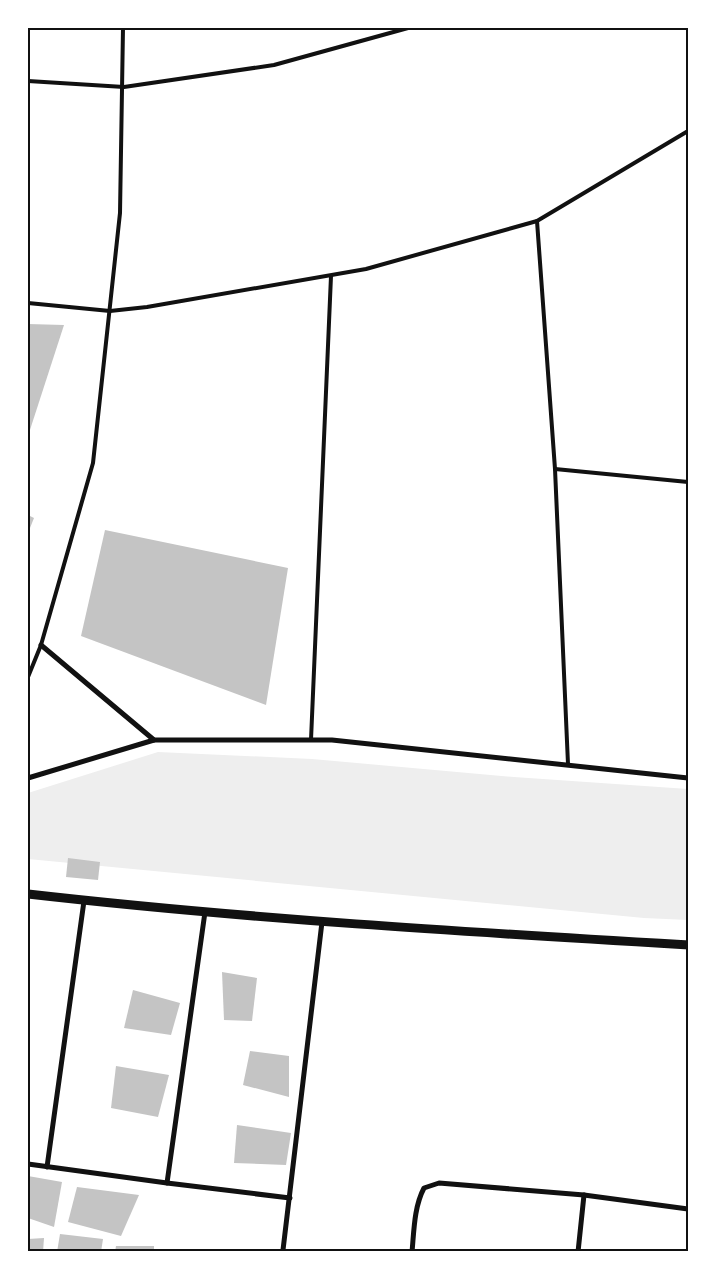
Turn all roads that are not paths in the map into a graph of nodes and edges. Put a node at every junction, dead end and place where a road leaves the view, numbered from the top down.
1 (123, 28) edge
2 (408, 28) edge
3 (28, 81) edge
4 (122, 87) junction
5 (688, 131) edge
6 (537, 221) junction
7 (331, 276) junction
8 (28, 303) edge
9 (110, 311) junction
10 (555, 469) junction
11 (688, 482) edge
12 (41, 645) junction
13 (28, 676) edge
14 (154, 740) junction
15 (311, 740) junction
16 (568, 764) junction
17 (28, 778) edge
18 (688, 778) edge
19 (28, 894) edge
20 (84, 901) junction
21 (205, 912) junction
22 (322, 922) junction
23 (688, 945) edge
24 (28, 1164) edge
25 (47, 1167) junction
26 (167, 1183) junction
27 (584, 1195) junction
28 (290, 1198) junction
29 (688, 1209) edge
30 (284, 1250) dead end
31 (412, 1252) edge
32 (578, 1252) edge

1 - 4 lane
2 - 4 lane
3 - 4 lane
4 - 9 lane
5 - 6 lane
6 - 7 lane
6 - 10 lane
7 - 9 lane
7 - 15 lane
8 - 9 lane
9 - 12 lane
10 - 11 lane
10 - 16 lane
12 - 13 lane
12 - 14 street
14 - 15 street
14 - 17 street
15 - 16 street
16 - 18 street
19 - 20 street
20 - 21 street
20 - 25 street
21 - 22 street
21 - 26 street
22 - 23 street
22 - 28 street
24 - 25 street
25 - 26 street
26 - 28 street
27 - 29 street
27 - 31 street
27 - 32 street
28 - 30 street

